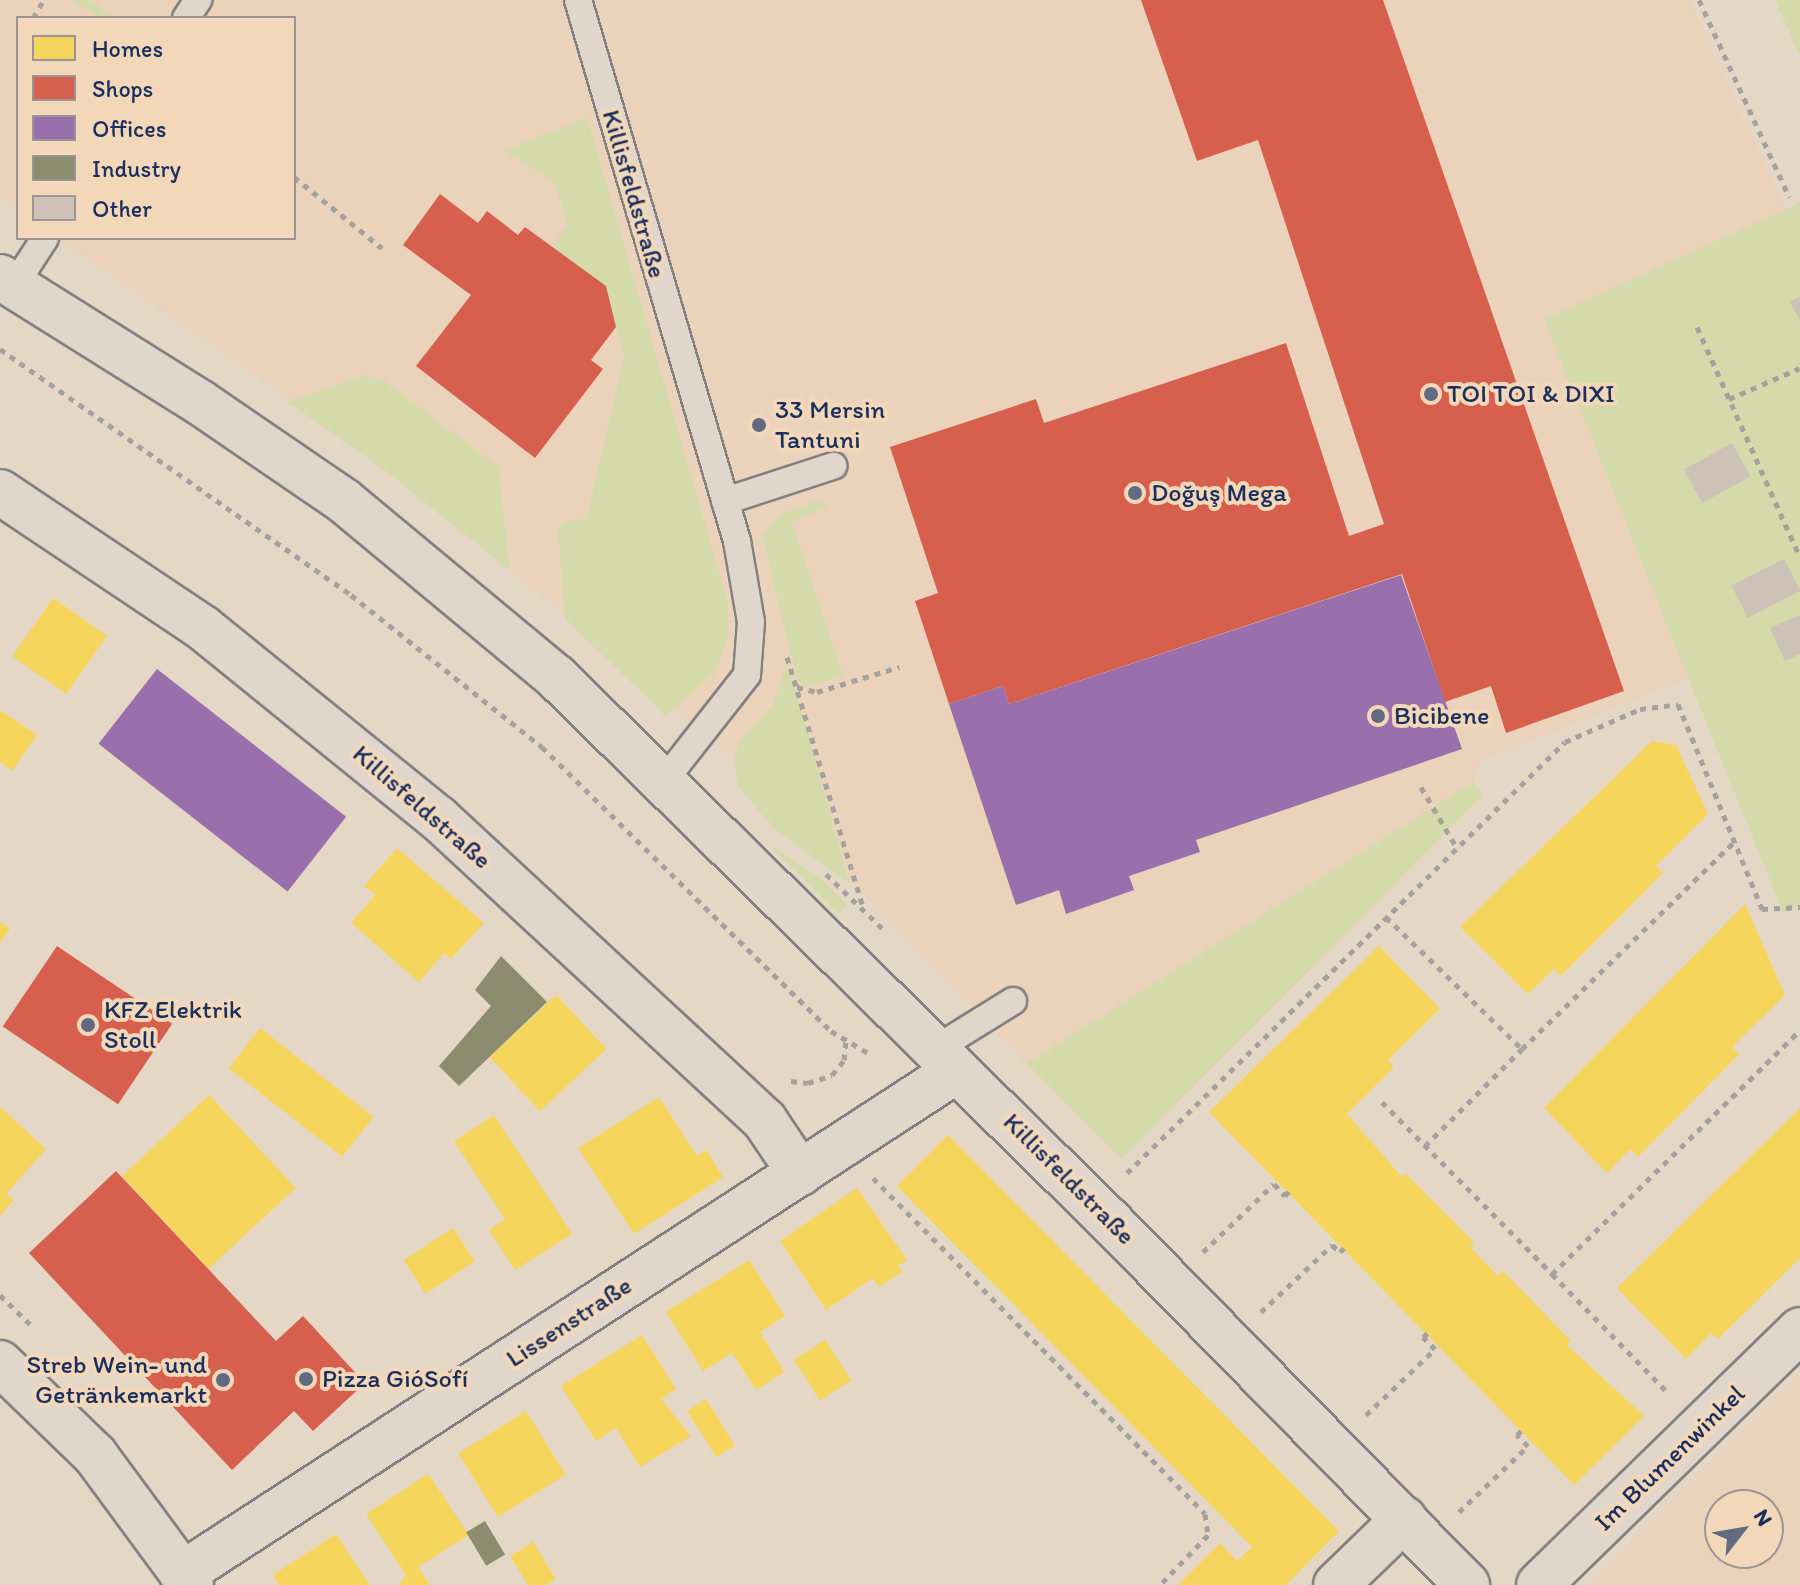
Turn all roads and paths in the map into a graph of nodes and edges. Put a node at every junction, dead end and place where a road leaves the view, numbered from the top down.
1 (578, 0) edge
2 (1699, 0) edge
3 (296, 179) edge
4 (1789, 197) dead end
5 (43, 240) edge
6 (382, 248) dead end
7 (7, 282) edge
8 (1697, 327) dead end
9 (0, 349) edge
10 (1800, 368) edge
11 (1729, 399) junction
12 (833, 466) dead end
13 (0, 492) edge
14 (725, 501) junction
15 (1800, 557) edge
16 (752, 651) junction
17 (899, 667) dead end
18 (797, 686) junction
19 (663, 782) junction
20 (1421, 787) dead end
21 (1734, 842) junction
22 (1457, 848) junction
23 (1800, 907) edge
24 (864, 908) dead end
25 (1386, 917) junction
26 (1013, 1001) dead end
27 (1800, 1030) edge
28 (846, 1039) junction
29 (1522, 1049) junction
30 (945, 1060) junction
31 (787, 1081) dead end
32 (919, 1095) junction
33 (1382, 1102) dead end
34 (849, 1139) junction
35 (1425, 1146) junction
36 (800, 1173) junction
37 (1125, 1175) dead end
38 (1289, 1191) dead end
39 (1344, 1248) dead end
40 (1196, 1258) dead end
41 (1552, 1274) junction
42 (1255, 1318) dead end
43 (1800, 1330) edge
44 (1428, 1333) dead end
45 (0, 1363) edge
46 (1366, 1415) dead end
47 (1702, 1427) junction
48 (1522, 1430) dead end
49 (1458, 1513) dead end
50 (1404, 1519) junction
51 (187, 1579) edge
52 (1160, 1585) edge
53 (1336, 1585) edge
54 (1467, 1585) edge
55 (1539, 1585) edge

1 - 14 lane, Killisfeldstraße
2 - 4 path
3 - 6 path
5 - 7 lane
7 - 19 street, Killisfeldstraße
8 - 11 path
9 - 28 path
10 - 11 path
11 - 15 path
12 - 14 lane
13 - 36 street, Killisfeldstraße
14 - 16 lane, Killisfeldstraße
16 - 18 path
16 - 19 lane, Killisfeldstraße
17 - 18 path
18 - 24 path
19 - 30 street, Killisfeldstraße
20 - 22 path
21 - 22 path
21 - 23 path
21 - 29 path
22 - 25 path
25 - 29 path
25 - 37 path
26 - 30 lane
27 - 41 path
28 - 31 path
28 - 32 path
29 - 35 path
30 - 32 street, Lissenstraße
30 - 50 street, Killisfeldstraße
32 - 34 street, Lissenstraße
33 - 35 path
34 - 36 street, Lissenstraße
34 - 52 path
35 - 41 path
36 - 51 street, Lissenstraße
38 - 40 path
39 - 42 path
41 - 47 path
43 - 47 street, Im Blumenwinkel
44 - 46 path
45 - 51 street
47 - 55 street, Im Blumenwinkel
48 - 49 path
50 - 53 street
50 - 54 street, Killisfeldstraße

